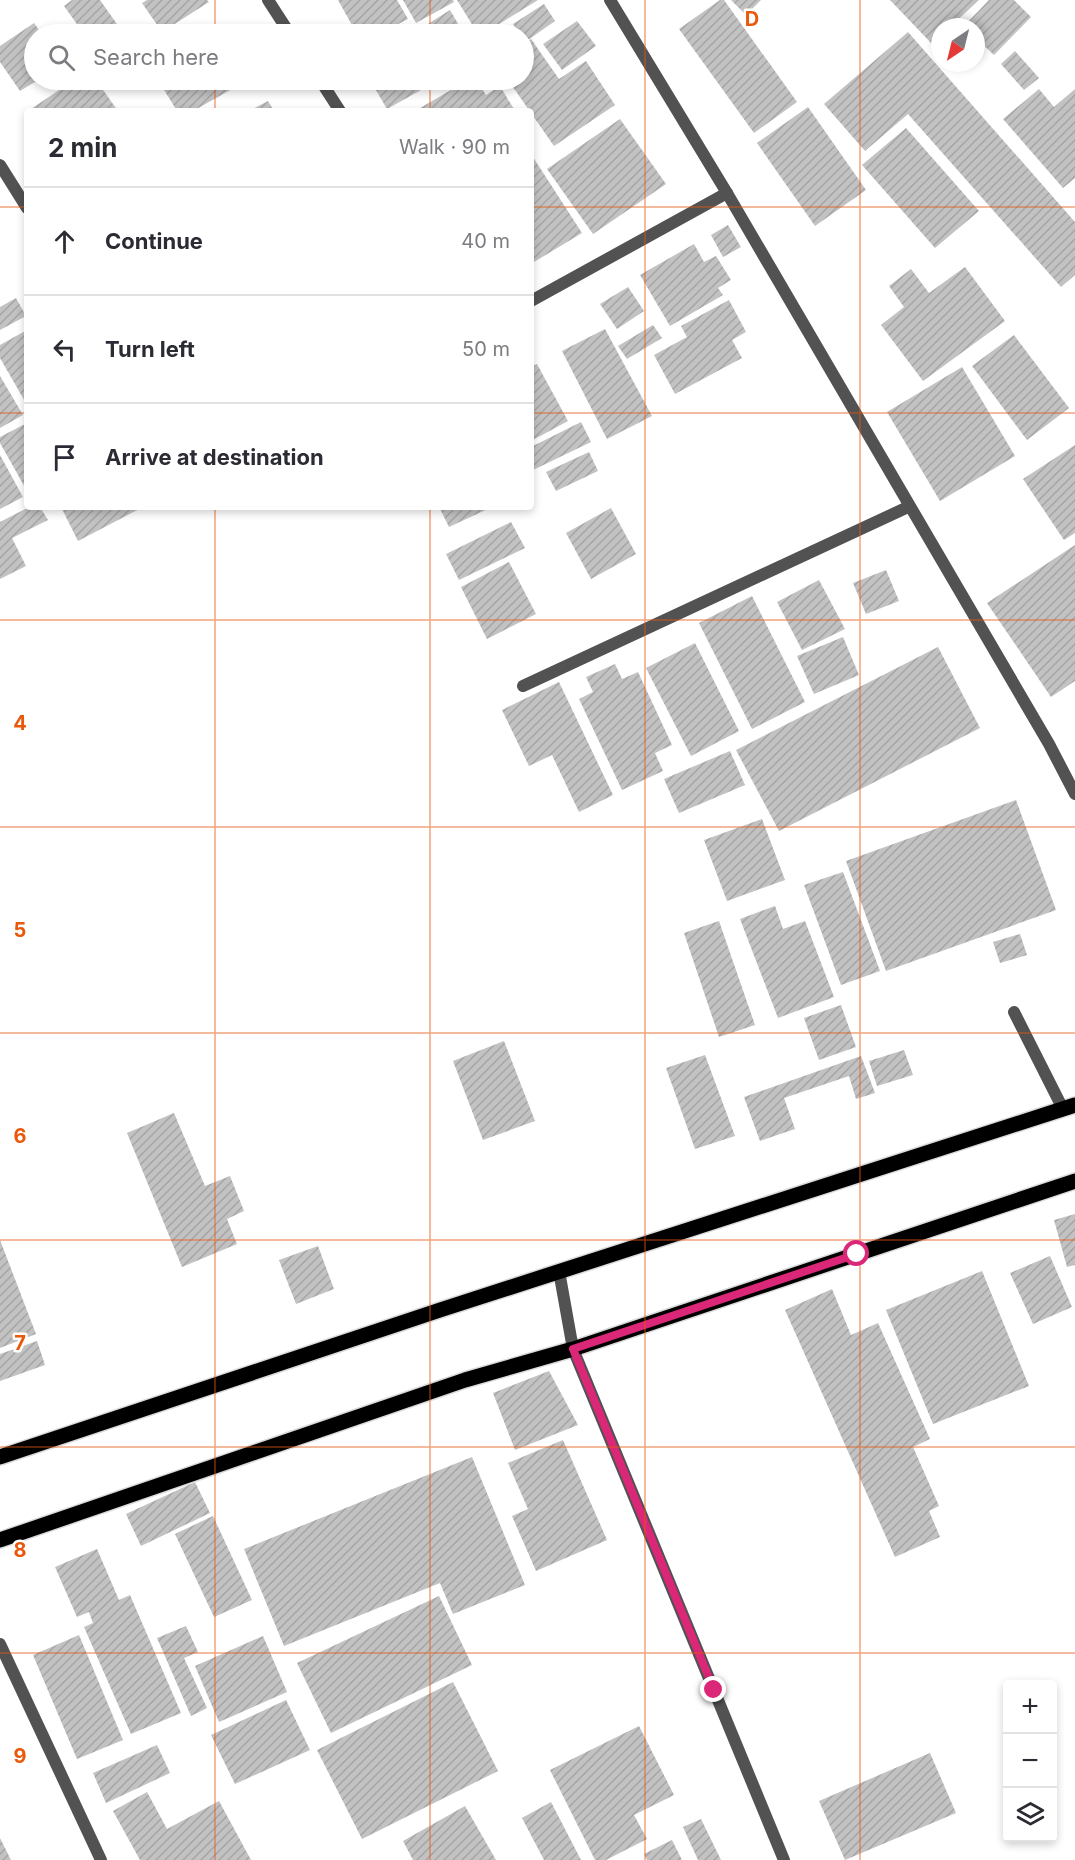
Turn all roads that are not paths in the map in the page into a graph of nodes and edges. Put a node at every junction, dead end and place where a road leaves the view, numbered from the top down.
1 (268, 0) edge
2 (610, 0) edge
3 (284, 24) edge
4 (326, 90) edge
5 (338, 108) edge
6 (0, 165) edge
7 (728, 193) junction
8 (24, 203) edge
9 (534, 300) edge
10 (908, 507) junction
11 (523, 686) dead end
12 (1075, 794) edge
13 (1014, 1012) dead end
14 (1069, 1107) edge
15 (1075, 1181) edge
16 (559, 1271) junction
17 (573, 1349) junction
18 (0, 1457) edge
19 (0, 1540) edge
20 (0, 1644) edge
21 (102, 1860) edge
22 (784, 1860) edge

1 - 3 street
2 - 7 street
4 - 5 street
6 - 8 street
7 - 9 street
7 - 10 street
10 - 11 street
10 - 12 street
13 - 14 street
14 - 16 main road
15 - 17 main road
16 - 17 street
16 - 18 main road
17 - 19 main road
17 - 22 street
20 - 21 street

